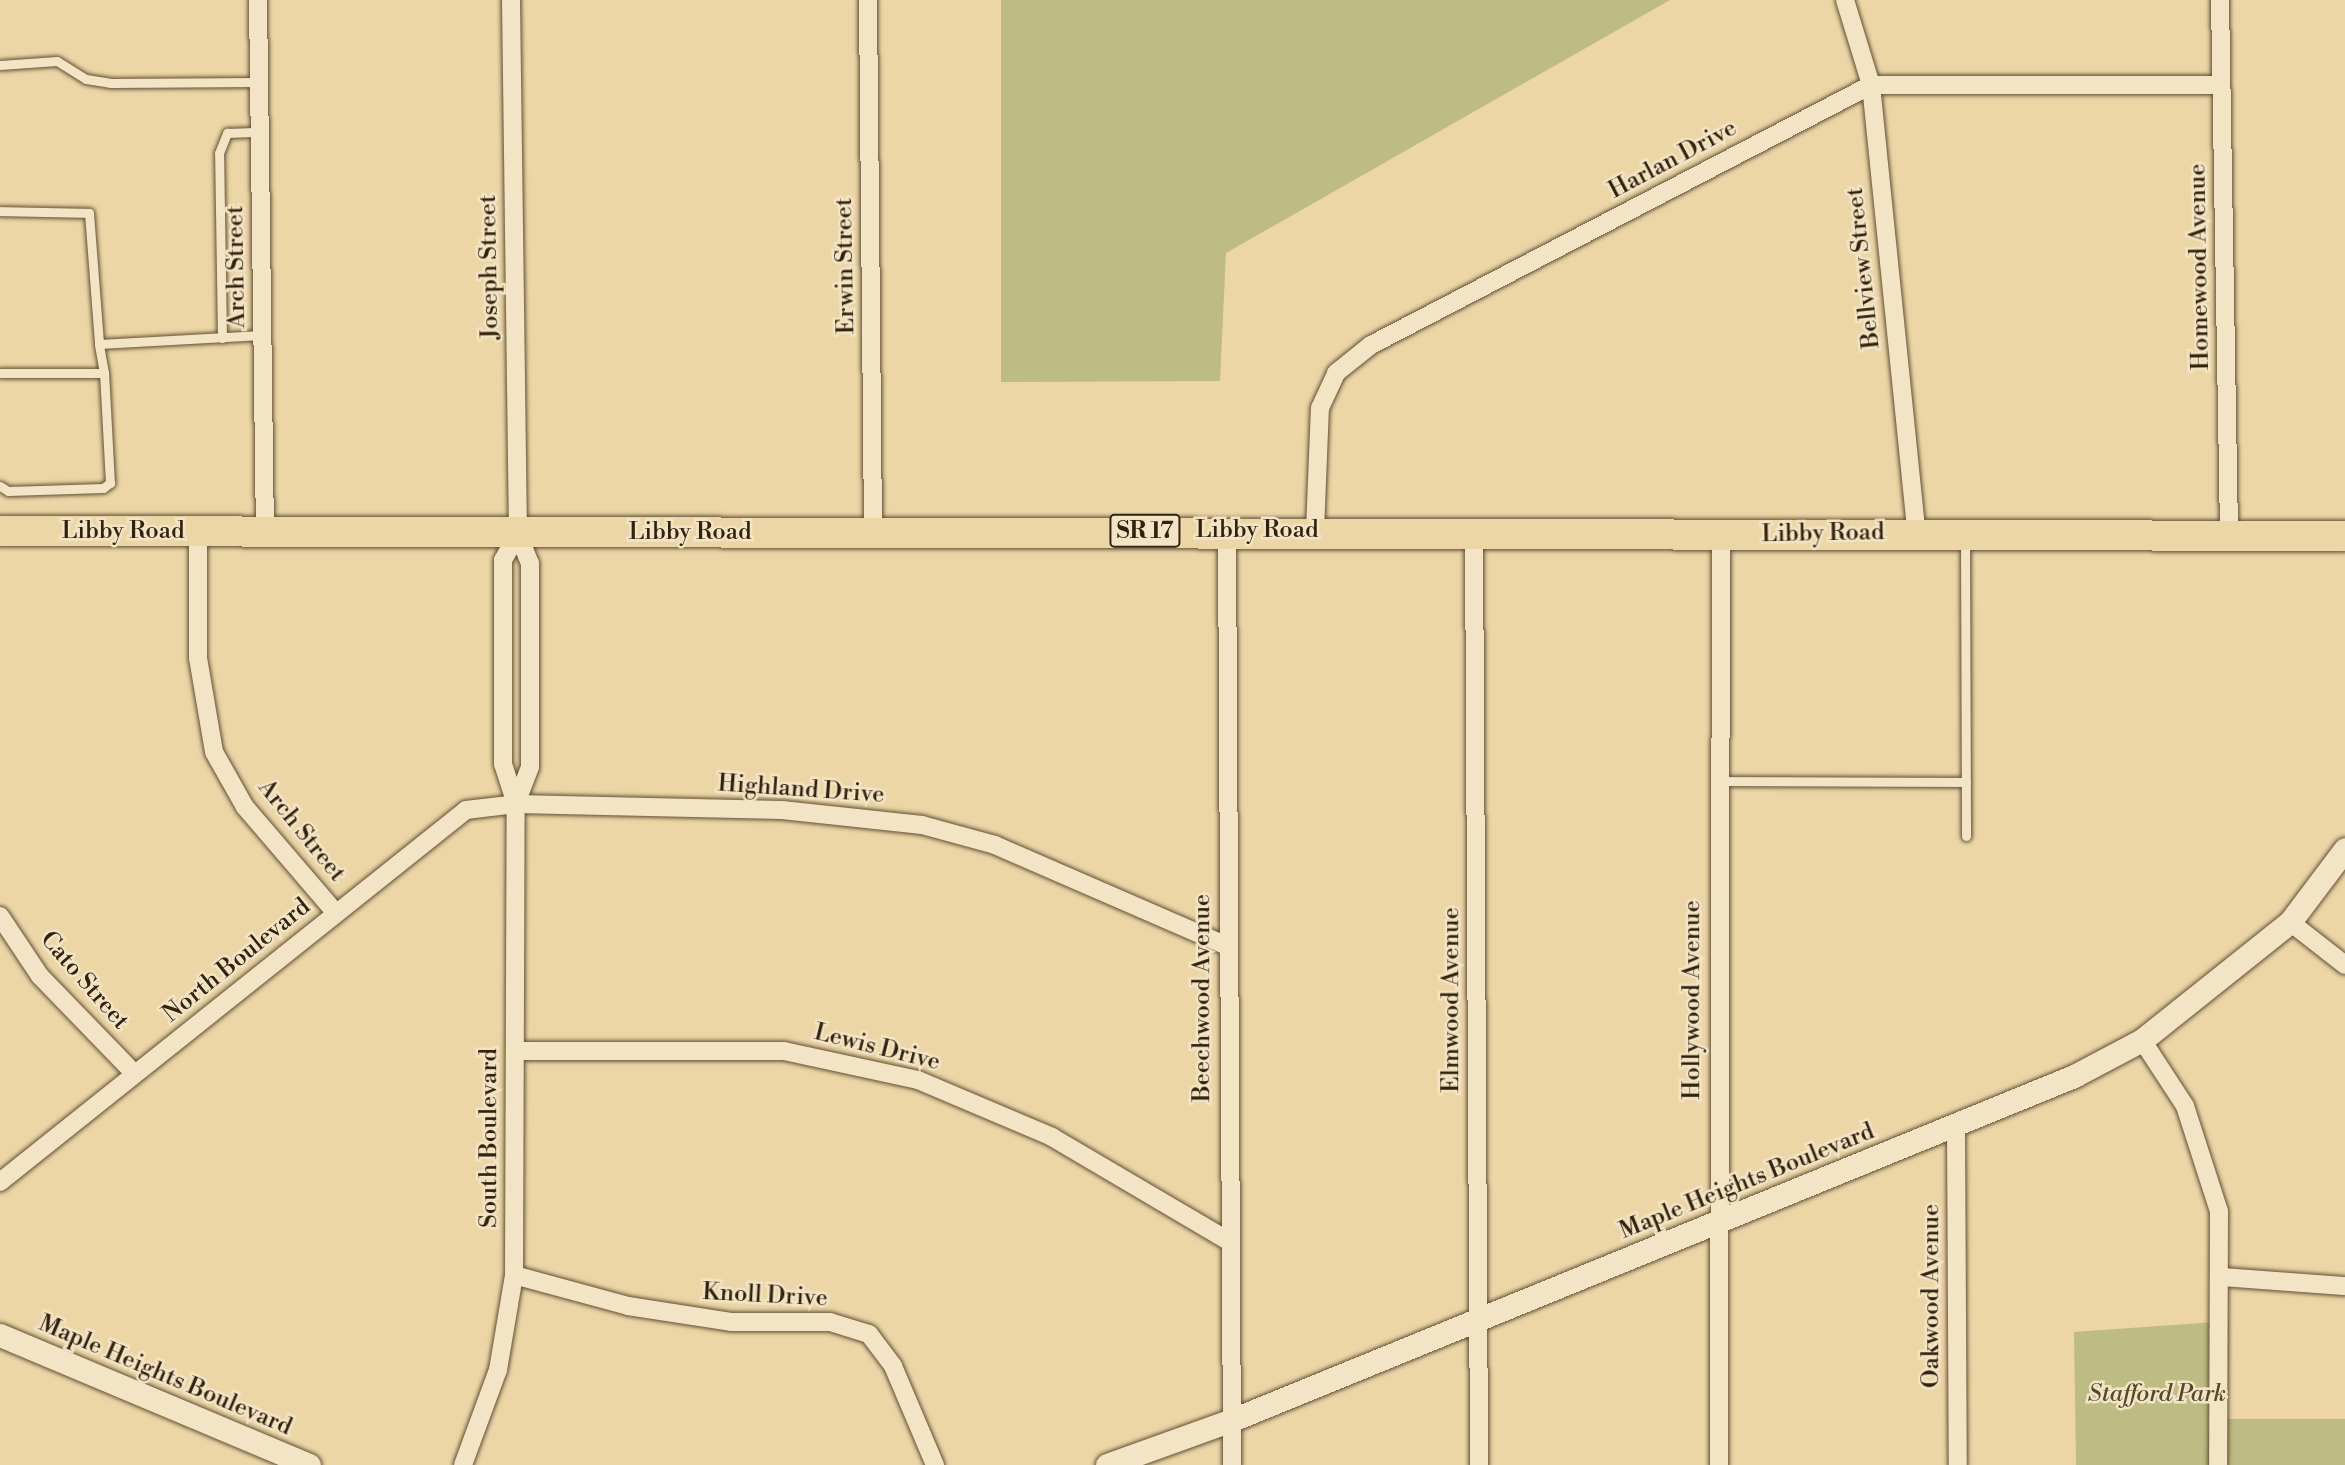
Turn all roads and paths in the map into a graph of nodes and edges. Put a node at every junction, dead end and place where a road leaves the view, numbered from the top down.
1 (258, 0) edge
2 (511, 0) edge
3 (868, 0) edge
4 (1844, 0) edge
5 (2220, 0) edge
6 (0, 65) edge
7 (259, 82) junction
8 (1871, 85) junction
9 (2221, 85) junction
10 (260, 132) junction
11 (0, 211) edge
12 (262, 335) junction
13 (222, 338) junction
14 (99, 344) junction
15 (0, 373) edge
16 (104, 373) junction
17 (0, 486) edge
18 (0, 531) edge
19 (1227, 531) junction
20 (1315, 531) junction
21 (198, 532) junction
22 (873, 532) junction
23 (265, 533) junction
24 (1965, 533) junction
25 (2229, 533) junction
26 (518, 534) junction
27 (1475, 534) junction
28 (1917, 534) junction
29 (1721, 536) junction
30 (2345, 536) edge
31 (1716, 781) junction
32 (1966, 782) junction
33 (516, 804) junction
34 (1966, 836) dead end
35 (2345, 849) edge
36 (336, 913) junction
37 (0, 916) edge
38 (2290, 922) junction
39 (1227, 946) junction
40 (2345, 965) edge
41 (2142, 1040) junction
42 (516, 1051) junction
43 (135, 1074) junction
44 (1956, 1126) junction
45 (0, 1182) edge
46 (1719, 1220) junction
47 (1230, 1242) junction
48 (514, 1275) junction
49 (2221, 1278) junction
50 (2345, 1286) edge
51 (1478, 1320) junction
52 (0, 1335) edge
53 (1232, 1420) junction
54 (309, 1465) edge
55 (463, 1465) edge
56 (934, 1465) edge
57 (1107, 1465) edge
58 (1232, 1465) edge
59 (1479, 1465) edge
60 (1719, 1465) edge
61 (1958, 1465) edge
62 (2218, 1465) edge

1 - 7 street, Arch Street
2 - 26 street, Joseph Street
3 - 22 street, Erwin Street
4 - 8 street, Bellview Street
5 - 9 street, Homewood Avenue
6 - 7 lane
7 - 10 street, Arch Street
8 - 9 street, Harlan Drive
8 - 20 street, Harlan Drive
8 - 28 street, Bellview Street
9 - 25 street, Homewood Avenue
10 - 12 street, Arch Street
10 - 13 lane
11 - 14 lane
12 - 13 lane
12 - 23 street, Arch Street
13 - 14 lane
14 - 16 lane
15 - 16 lane
16 - 17 lane
18 - 21 main road, Libby Road / SR 17
19 - 20 main road, Libby Road / SR 17
19 - 22 main road, Libby Road / SR 17
19 - 39 street, Beechwood Avenue
20 - 27 main road, Libby Road / SR 17
21 - 23 main road, Libby Road / SR 17
21 - 36 street, Arch Street
22 - 26 main road, Libby Road / SR 17
23 - 26 main road, Libby Road / SR 17
24 - 25 main road, Libby Road / SR 17
24 - 28 main road, Libby Road / SR 17
24 - 32 lane
25 - 30 main road, Libby Road / SR 17
26 - 33 street, South Boulevard
26 - 33 street, South Boulevard
27 - 29 main road, Libby Road / SR 17
27 - 51 street, Elmwood Avenue
28 - 29 main road, Libby Road / SR 17
29 - 31 street, Hollywood Avenue
31 - 32 lane
31 - 46 street, Hollywood Avenue
32 - 34 lane
33 - 36 street, North Boulevard
33 - 39 street, Highland Drive
33 - 42 street, South Boulevard
35 - 38 street, Maple Heights Boulevard
36 - 43 street, North Boulevard
37 - 43 street, Cato Street
38 - 40 street
38 - 41 street, Maple Heights Boulevard
39 - 47 street, Beechwood Avenue
41 - 44 street, Maple Heights Boulevard
41 - 49 street
42 - 47 street, Lewis Drive
42 - 48 street, South Boulevard
43 - 45 street, North Boulevard
44 - 46 street, Maple Heights Boulevard
44 - 61 street, Oakwood Avenue
46 - 51 street, Maple Heights Boulevard
46 - 60 street, Hollywood Avenue
47 - 53 street, Beechwood Avenue
48 - 55 street, South Boulevard
48 - 56 street, Knoll Drive
49 - 50 street
49 - 62 street
51 - 53 street, Maple Heights Boulevard
51 - 59 street, Elmwood Avenue
52 - 54 street, Maple Heights Boulevard
53 - 57 street, Maple Heights Boulevard
53 - 58 street, Beechwood Avenue

